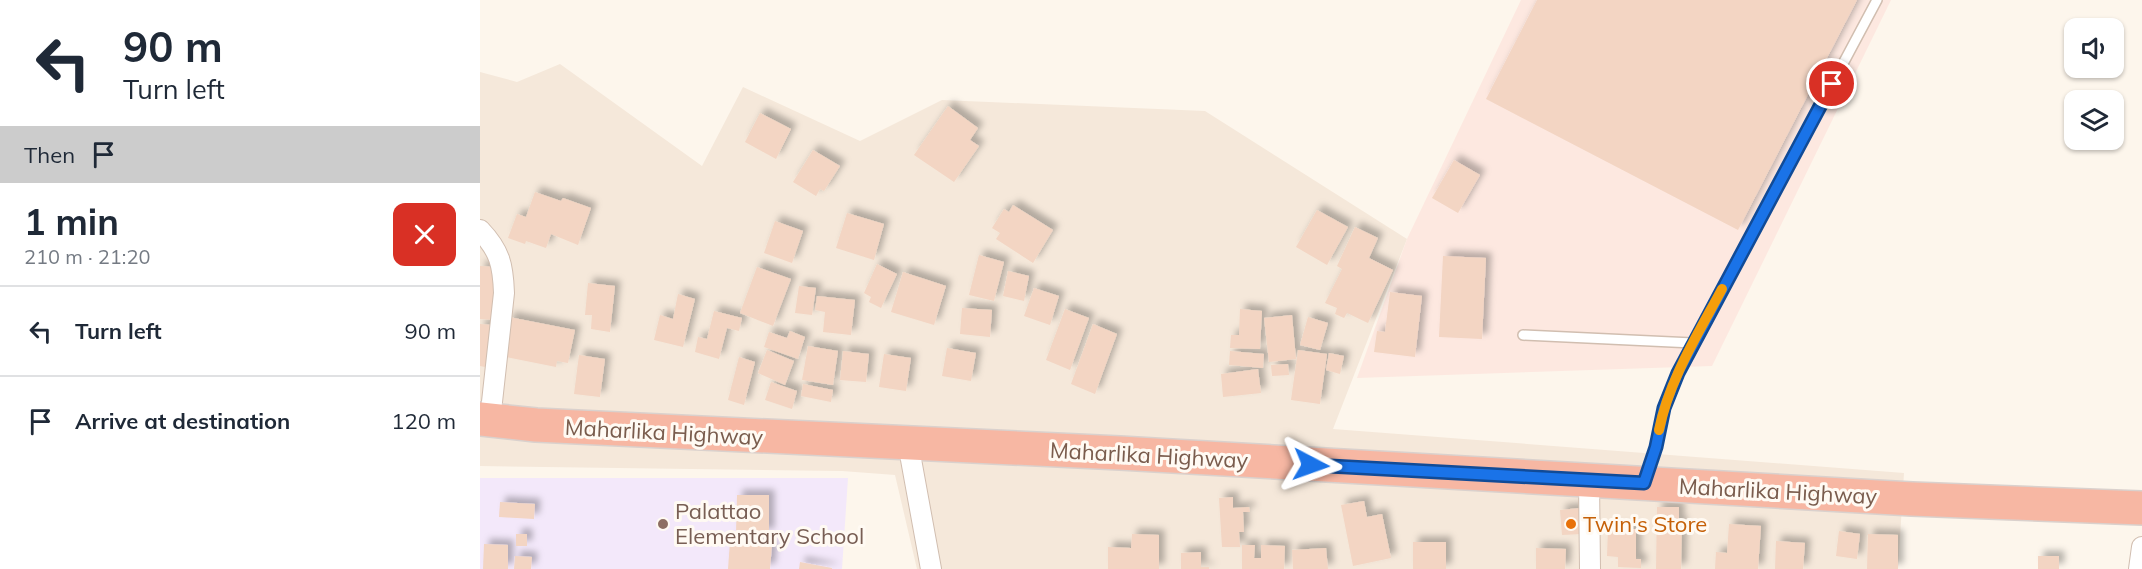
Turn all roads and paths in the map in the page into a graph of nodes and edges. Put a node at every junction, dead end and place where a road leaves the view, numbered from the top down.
1 (1877, 0) edge
2 (480, 230) edge
3 (1523, 334) dead end
4 (1694, 343) junction
5 (485, 420) edge
6 (908, 443) junction
7 (1589, 481) junction
8 (1644, 483) junction
9 (2142, 508) edge
10 (2142, 547) edge
11 (931, 569) edge
12 (1590, 569) edge
13 (2139, 569) edge

1 - 4 lane
2 - 5 street
3 - 4 lane
4 - 8 lane
5 - 6 highway, Maharlika Highway
6 - 7 highway, Maharlika Highway
6 - 11 street
7 - 8 highway, Maharlika Highway
7 - 12 street
8 - 9 highway, Maharlika Highway
10 - 13 street

